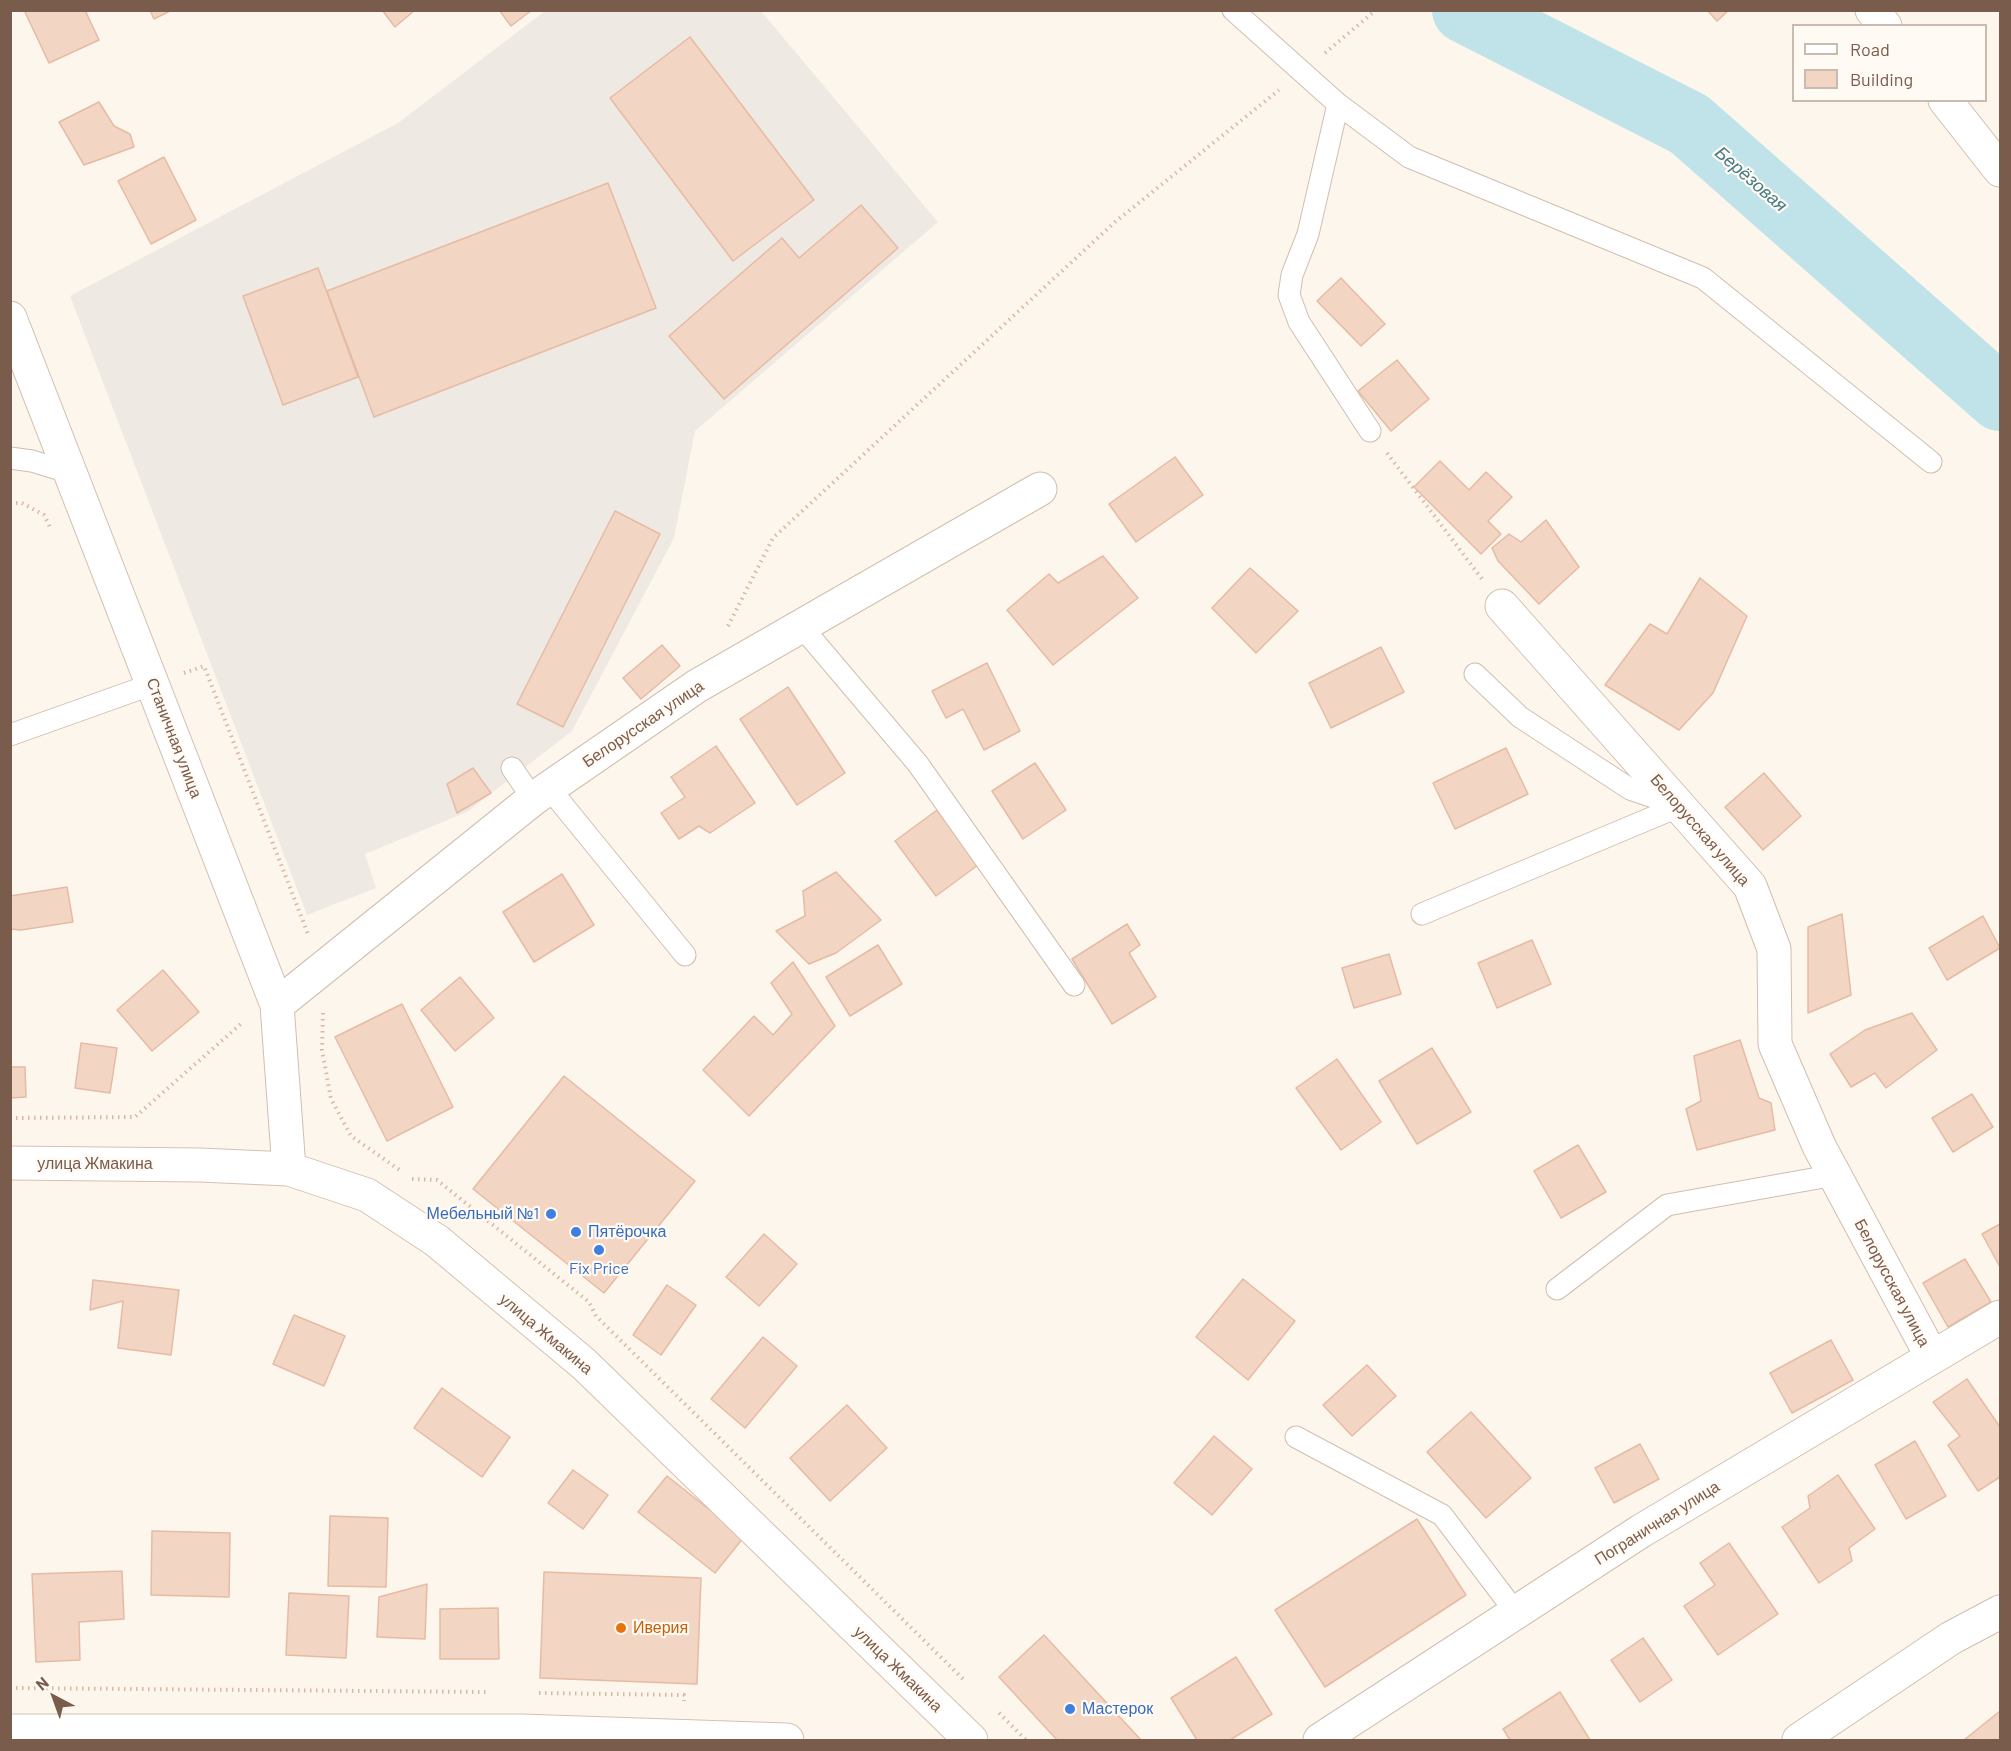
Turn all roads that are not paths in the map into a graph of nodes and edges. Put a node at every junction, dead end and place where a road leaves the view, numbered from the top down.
1 (1233, 10) edge
2 (1872, 10) edge
3 (1883, 24) edge
4 (1947, 102) edge
5 (1338, 104) junction
6 (2001, 170) edge
7 (10, 318) edge
8 (18, 357) edge
9 (1370, 431) road end
10 (10, 458) edge
11 (1931, 462) dead end
12 (71, 473) junction
13 (1040, 489) dead end
14 (1502, 606) road end
15 (801, 626) junction
16 (1475, 674) dead end
17 (153, 684) junction
18 (10, 735) edge
19 (512, 768) dead end
20 (541, 793) junction
21 (1680, 806) junction
22 (1422, 914) dead end
23 (685, 955) dead end
24 (1074, 985) dead end
25 (277, 1005) junction
26 (10, 1164) edge
27 (289, 1169) junction
28 (1835, 1175) junction
29 (1557, 1289) dead end
30 (2001, 1317) edge
31 (1932, 1357) junction
32 (1296, 1437) dead end
33 (2001, 1612) edge
34 (1516, 1614) junction
35 (10, 1731) edge
36 (787, 1740) edge
37 (971, 1740) edge
38 (1320, 1740) edge
39 (1799, 1740) edge

1 - 5 lane
2 - 3 street
4 - 6 street
5 - 9 lane
5 - 11 lane
7 - 8 street, Станичная улица
8 - 12 street, Станичная улица
10 - 12 lane
12 - 17 street, Станичная улица
13 - 15 street, Белорусская улица
14 - 21 street, Белорусская улица
15 - 20 street, Белорусская улица
15 - 24 lane
16 - 21 lane
17 - 18 lane
17 - 25 street, Станичная улица
19 - 20 lane
20 - 23 lane
20 - 25 street, Белорусская улица
21 - 22 lane
21 - 28 street, Белорусская улица
25 - 27 street, Станичная улица
26 - 27 street, улица Жмакина
27 - 37 street, улица Жмакина
28 - 29 lane
28 - 31 street, Белорусская улица
30 - 31 street, Пограничная улица
31 - 34 street, Пограничная улица
32 - 34 lane
33 - 39 street
34 - 38 street, Пограничная улица
35 - 36 street

